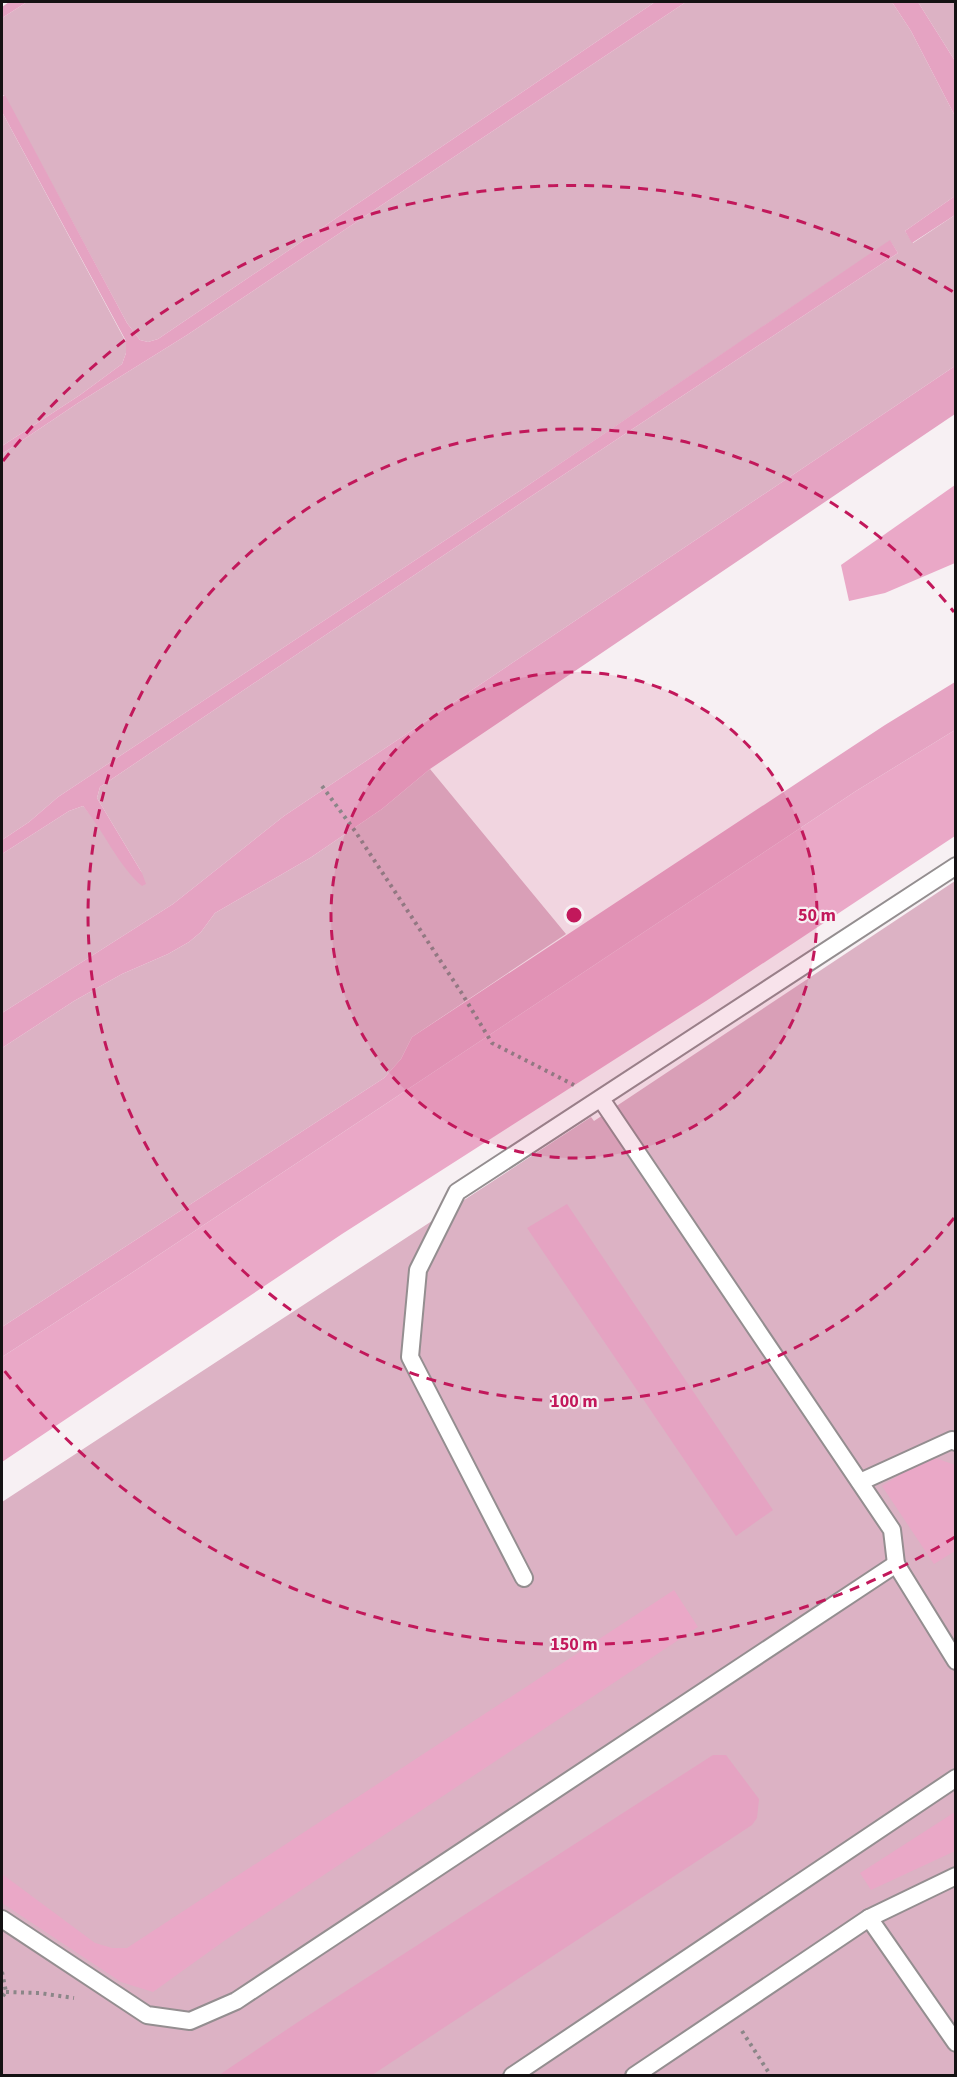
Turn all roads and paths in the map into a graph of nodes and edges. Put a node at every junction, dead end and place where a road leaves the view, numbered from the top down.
1 (322, 786) dead end
2 (956, 866) edge
3 (602, 1099) junction
4 (956, 1442) edge
5 (860, 1482) junction
6 (896, 1564) junction
7 (524, 1578) dead end
8 (956, 1661) edge
9 (956, 1778) edge
10 (956, 1876) edge
11 (869, 1918) junction
12 (2, 1919) edge
13 (2, 1972) edge
14 (6, 1992) junction
15 (2, 1997) edge
16 (85, 1999) dead end
17 (728, 2012) junction
18 (956, 2043) edge
19 (512, 2076) edge
20 (634, 2076) edge
21 (771, 2076) edge

1 - 3 path
2 - 3 lane
3 - 5 lane
3 - 7 lane
4 - 5 lane
5 - 6 lane
6 - 8 lane
6 - 12 lane
9 - 19 lane
10 - 11 lane
11 - 17 lane
11 - 18 lane
13 - 14 path
14 - 15 path
14 - 16 path
17 - 20 lane
17 - 21 path

